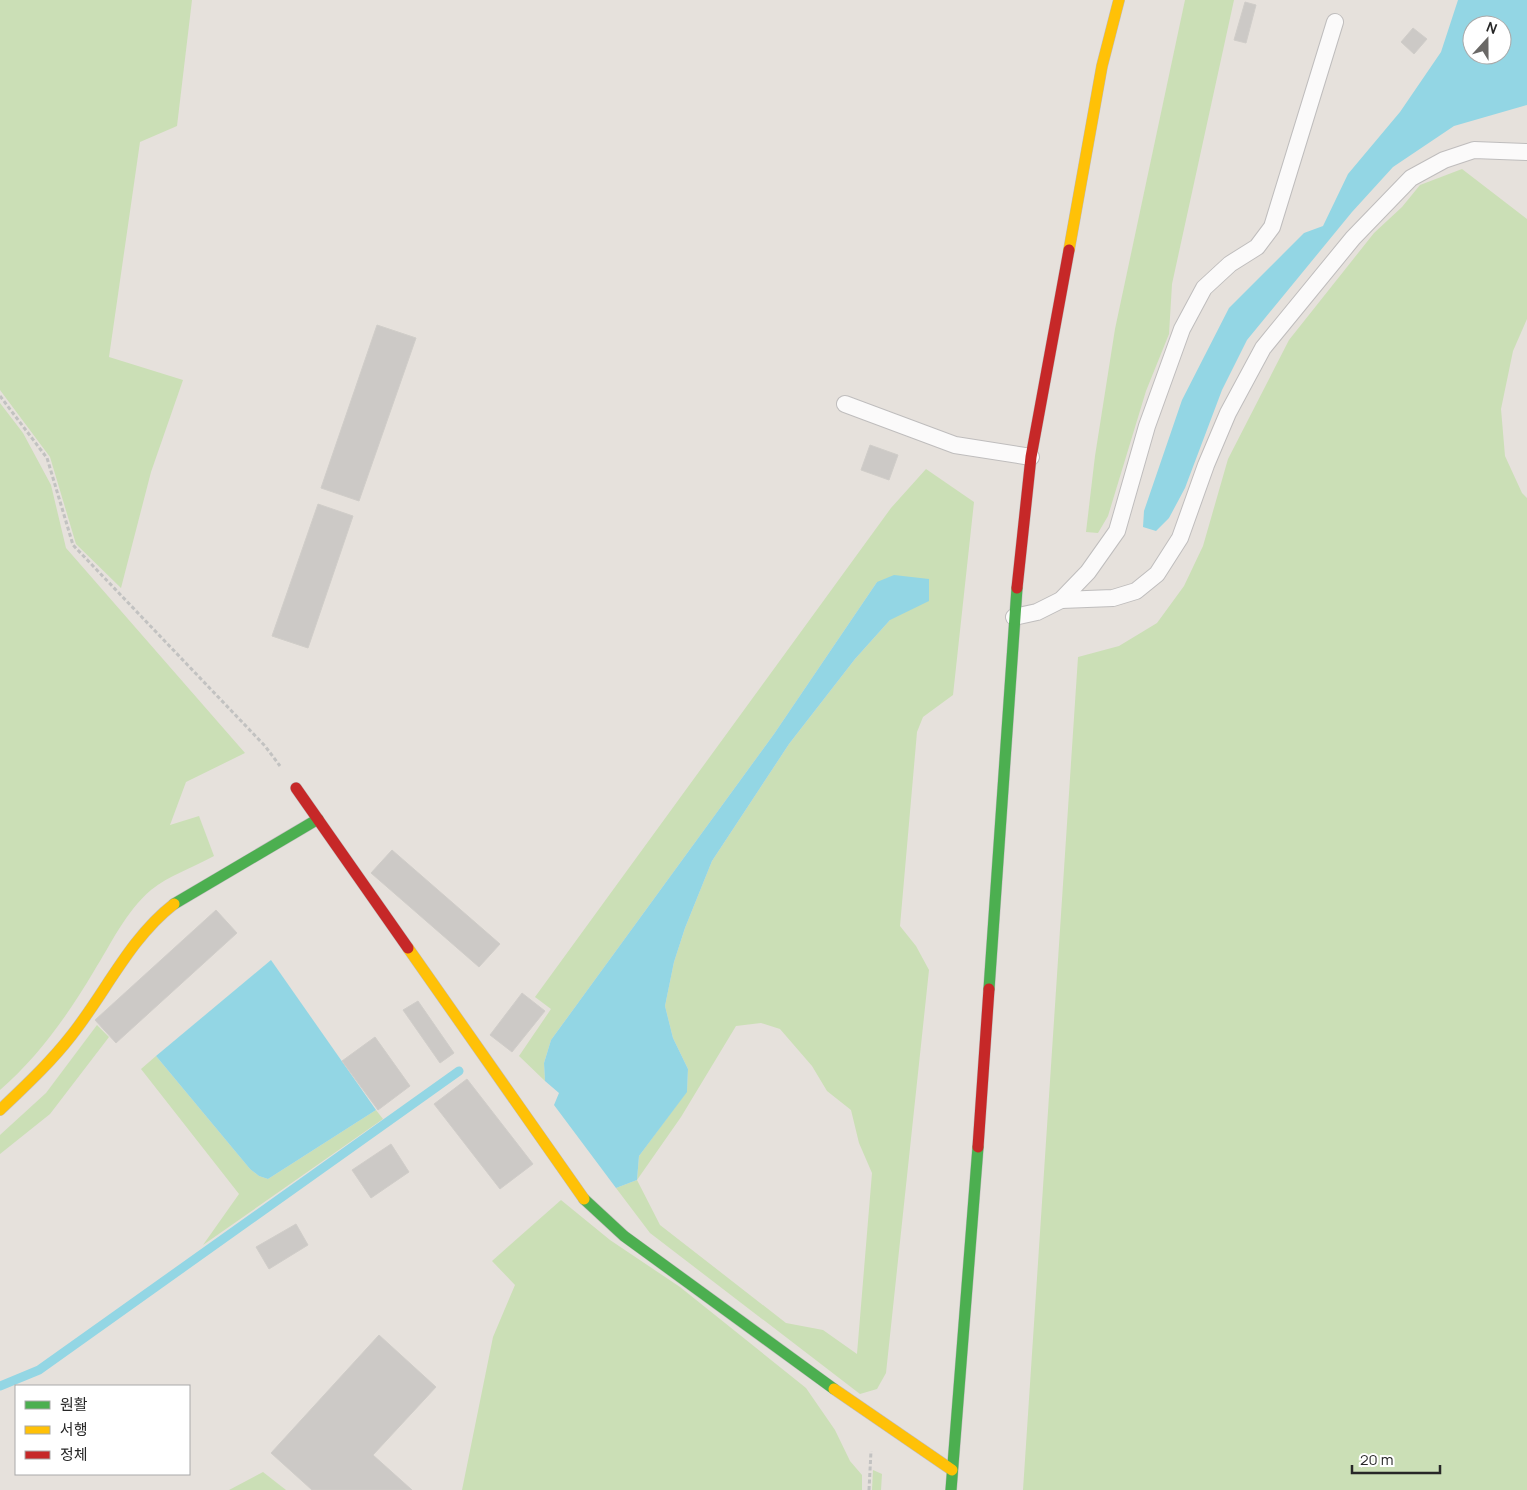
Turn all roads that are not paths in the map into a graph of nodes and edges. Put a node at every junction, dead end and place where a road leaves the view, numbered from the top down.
1 (1119, 0) edge
2 (1335, 22) dead end
3 (1527, 152) edge
4 (844, 404) dead end
5 (1030, 457) junction
6 (1061, 600) junction
7 (1014, 617) junction
8 (296, 788) road end
9 (318, 820) junction
10 (0, 1110) edge
11 (952, 1470) junction
12 (951, 1490) edge

1 - 5 main road
2 - 6 lane
3 - 6 lane
4 - 5 lane
5 - 7 main road
6 - 7 lane
7 - 11 main road
8 - 9 main road
9 - 10 main road
9 - 11 main road
11 - 12 main road

